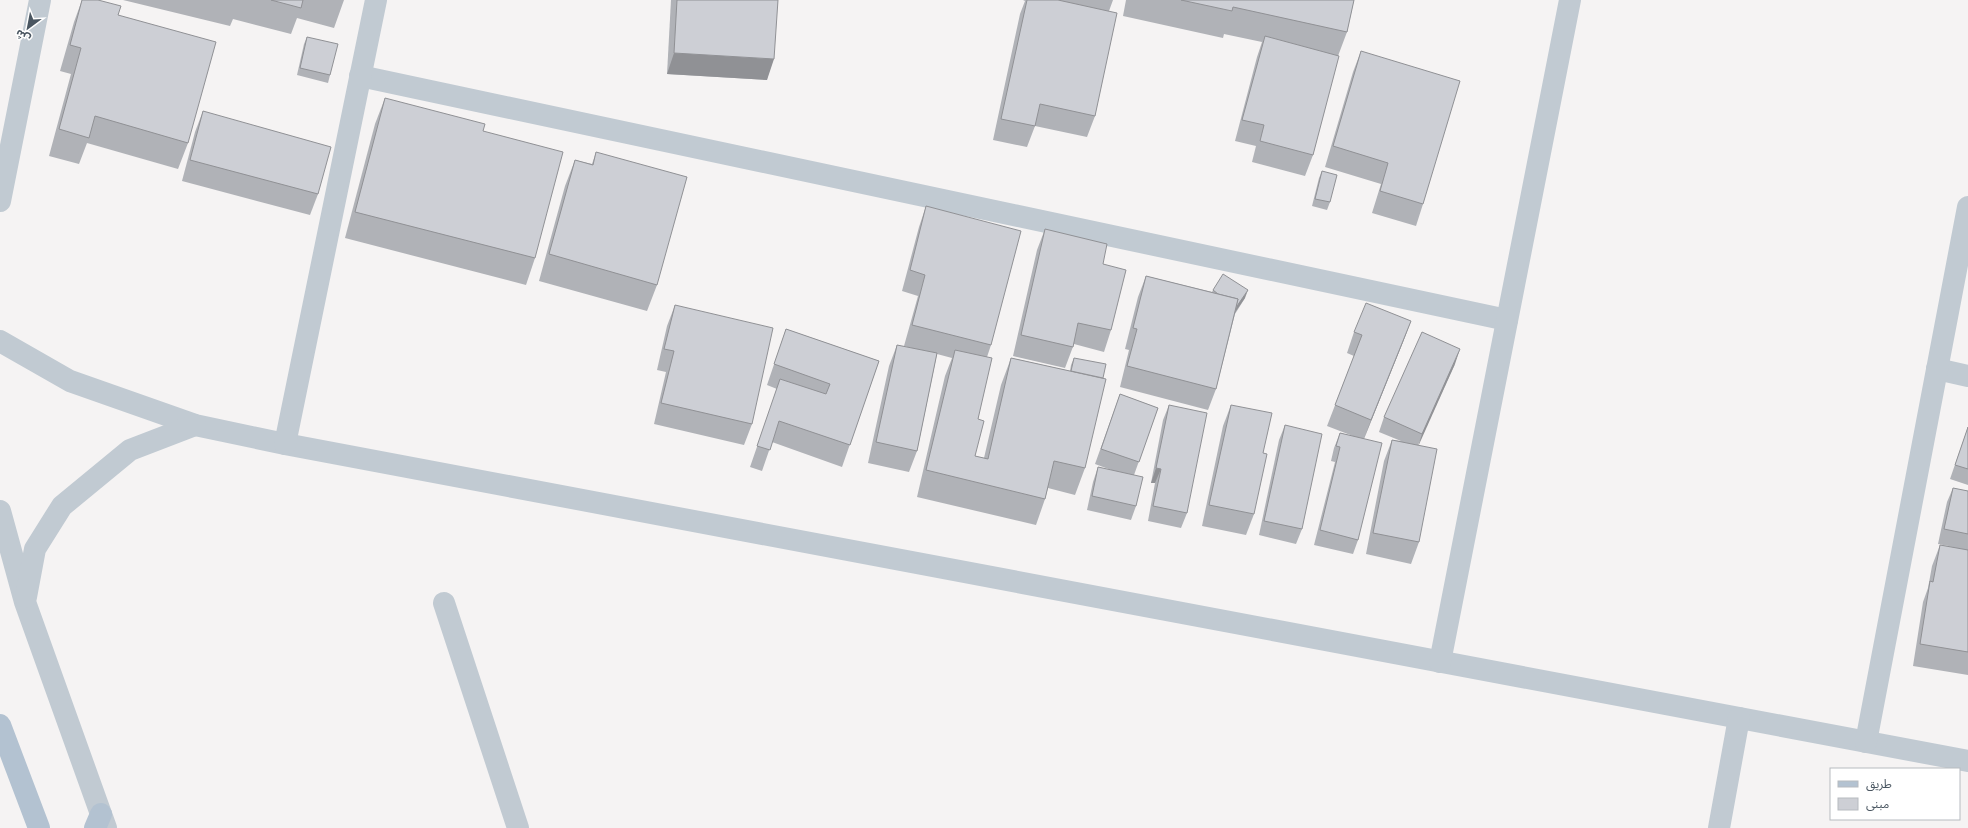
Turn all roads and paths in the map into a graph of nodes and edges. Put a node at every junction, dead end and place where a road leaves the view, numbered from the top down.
1 (40, 0) edge
2 (376, 0) edge
3 (1570, 0) edge
4 (360, 76) junction
5 (0, 201) edge
6 (1968, 206) edge
7 (1507, 320) junction
8 (0, 341) edge
9 (1937, 369) junction
10 (1968, 376) edge
11 (195, 426) junction
12 (285, 444) junction
13 (0, 511) edge
14 (25, 602) junction
15 (444, 603) dead end
16 (1440, 662) junction
17 (1739, 718) junction
18 (0, 725) edge
19 (1866, 742) junction
20 (1968, 761) edge
21 (101, 823) edge
22 (39, 828) edge
23 (518, 828) edge
24 (1719, 828) edge

1 - 5 street
2 - 4 street
3 - 7 street
4 - 7 street
4 - 12 street
6 - 9 street
7 - 16 street
8 - 11 street
9 - 10 street
9 - 19 street
11 - 12 street
11 - 14 street
12 - 16 street
13 - 14 street
14 - 21 street
15 - 23 street
16 - 17 street
17 - 19 street
17 - 24 street
18 - 22 main road
19 - 20 street

